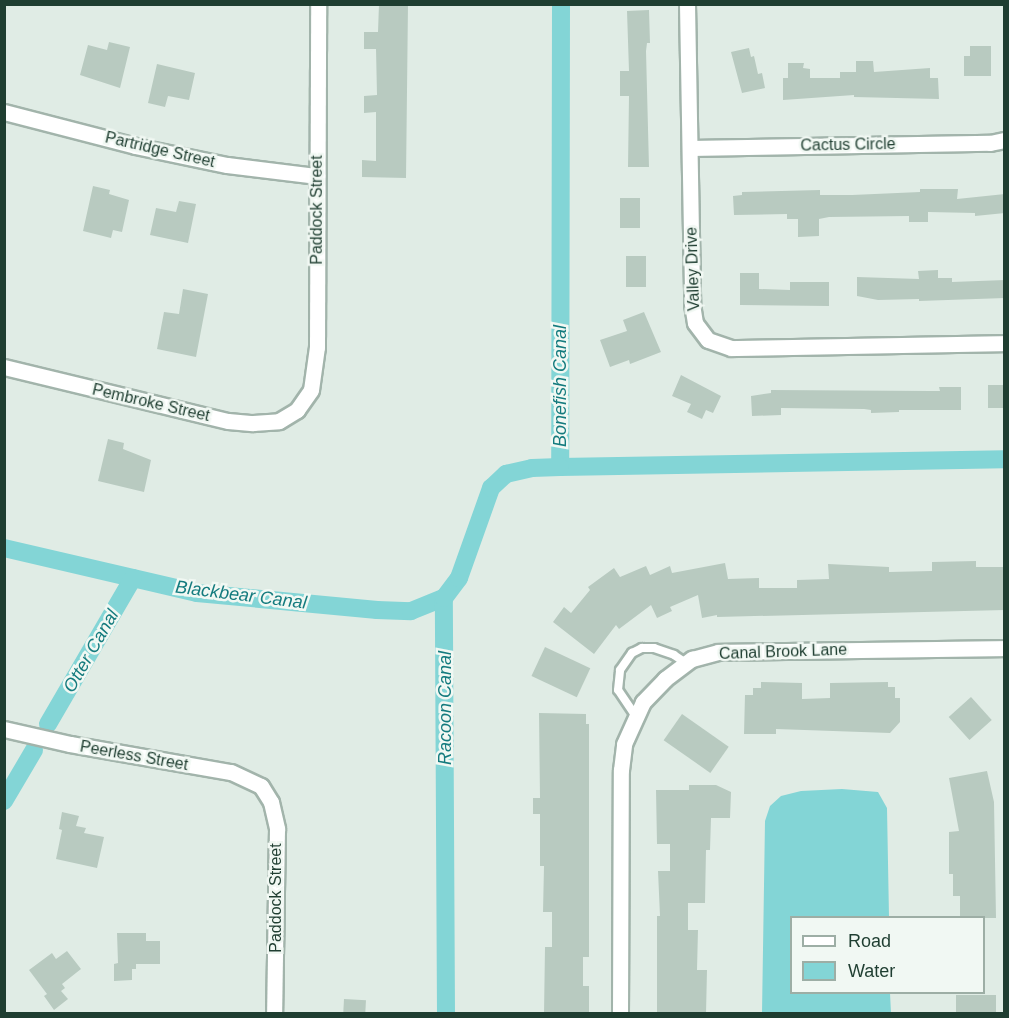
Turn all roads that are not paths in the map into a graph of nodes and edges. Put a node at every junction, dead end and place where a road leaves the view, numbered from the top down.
1 (318, 4) edge
2 (687, 4) edge
3 (4, 112) edge
4 (1005, 140) edge
5 (690, 148) junction
6 (317, 176) junction
7 (1005, 343) edge
8 (4, 367) edge
9 (297, 411) joint
10 (1005, 648) edge
11 (686, 663) junction
12 (635, 715) junction
13 (4, 729) edge
14 (261, 786) joint
15 (274, 1014) edge
16 (620, 1014) edge

1 - 6 street, Paddock Street
2 - 5 street, Valley Drive
3 - 6 street, Partridge Street
4 - 5 street, Cactus Circle
5 - 7 street, Valley Drive
6 - 9 street, Paddock Street
8 - 9 street, Pembroke Street
10 - 11 street, Canal Brook Lane
11 - 12 street, Canal Brook Lane
11 - 12 lane
12 - 16 street, Canal Brook Lane
13 - 14 street, Peerless Street
14 - 15 street, Paddock Street

